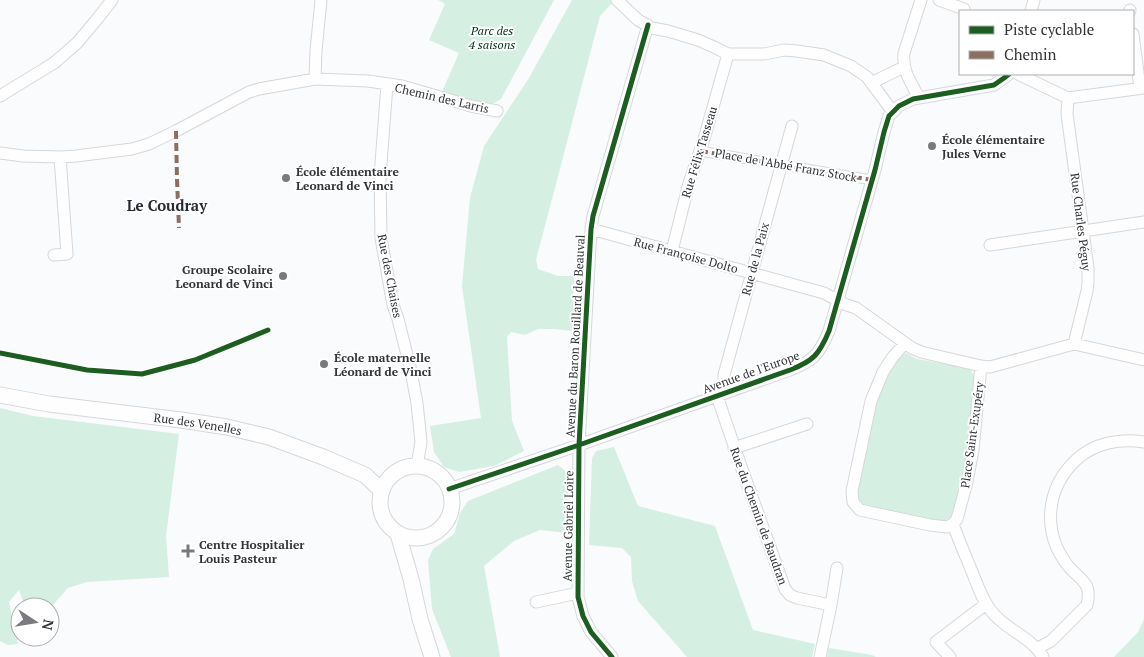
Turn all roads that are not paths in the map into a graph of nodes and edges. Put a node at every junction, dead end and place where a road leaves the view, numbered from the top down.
1 (112, 0) edge
2 (321, 0) edge
3 (617, 0) edge
4 (921, 0) edge
5 (940, 0) edge
6 (964, 9) dead end
7 (648, 25) junction
8 (1134, 40) edge
9 (728, 54) junction
10 (904, 67) junction
11 (1008, 75) edge
12 (1020, 75) edge
13 (315, 79) junction
14 (871, 83) junction
15 (387, 85) junction
16 (1142, 88) edge
17 (0, 96) edge
18 (919, 98) junction
19 (1068, 98) junction
20 (497, 110) dead end
21 (893, 112) junction
22 (792, 126) dead end
23 (700, 150) junction
24 (0, 153) edge
25 (60, 157) junction
26 (781, 164) junction
27 (872, 180) junction
28 (1144, 222) edge
29 (591, 229) junction
30 (1083, 231) junction
31 (990, 245) dead end
32 (672, 251) junction
33 (54, 255) dead end
34 (752, 273) junction
35 (837, 300) junction
36 (905, 343) junction
37 (1074, 344) junction
38 (1144, 360) edge
39 (981, 366) junction
40 (722, 394) junction
41 (0, 395) edge
42 (807, 424) dead end
43 (1144, 442) edge
44 (579, 446) junction
45 (734, 448) junction
46 (417, 466) junction
47 (449, 489) junction
48 (382, 491) junction
49 (952, 524) junction
50 (398, 534) junction
51 (837, 568) dead end
52 (578, 593) junction
53 (536, 602) dead end
54 (986, 604) junction
55 (831, 605) junction
56 (1040, 653) edge
57 (432, 657) edge
58 (612, 657) edge
59 (820, 657) edge
60 (950, 657) edge

1 - 17 street
2 - 13 street
3 - 7 street
4 - 10 street
5 - 6 street
7 - 9 street
7 - 29 street, Avenue du Baron Rouillard de Beauval
8 - 16 street
9 - 14 street
9 - 23 street, Rue Félix Tasseau
10 - 14 street
10 - 18 street
11 - 18 street
12 - 19 street
13 - 15 street, Chemin des Larris
13 - 25 street, Chemin des Larris
14 - 21 street
15 - 20 street, Chemin des Larris
15 - 46 street, Rue des Chaises
16 - 19 street
18 - 21 street
19 - 30 street, Rue Charles Péguy
21 - 27 street, Avenue de l'Europe
22 - 26 street, Rue de la Paix
23 - 26 street, Place de l'Abbé Franz Stock
23 - 32 street, Rue Félix Tasseau
24 - 25 street, Chemin des Larris
25 - 33 street
26 - 27 street, Place de l'Abbé Franz Stock
26 - 34 street, Rue de la Paix
27 - 35 street, Avenue de l'Europe
28 - 30 street
29 - 32 street, Rue Françoise Dolto
29 - 44 street, Avenue du Baron Rouillard de Beauval
30 - 31 street
30 - 37 street, Rue Charles Péguy
32 - 34 street, Rue Françoise Dolto
34 - 35 street, Rue Françoise Dolto
34 - 40 street, Rue de la Paix
35 - 36 street, Rue Françoise Dolto
35 - 40 street, Avenue de l'Europe
36 - 39 street, Rue Françoise Dolto
36 - 49 street
37 - 38 street
37 - 39 street
39 - 49 street, Place Saint-Exupéry
40 - 44 street, Avenue de l'Europe
40 - 45 street, Rue du Chemin de Baudran
41 - 48 street, Rue des Venelles
42 - 45 street
43 - 56 street
44 - 47 street, Avenue de l'Europe
44 - 52 street, Avenue Gabriel Loire
45 - 55 street, Rue du Chemin de Baudran
46 - 47 street
46 - 48 street
47 - 50 street
48 - 50 street
49 - 54 street
50 - 57 street
51 - 55 street
52 - 53 street
52 - 58 street, Avenue Gabriel Loire
54 - 56 street
54 - 60 street
55 - 59 street

